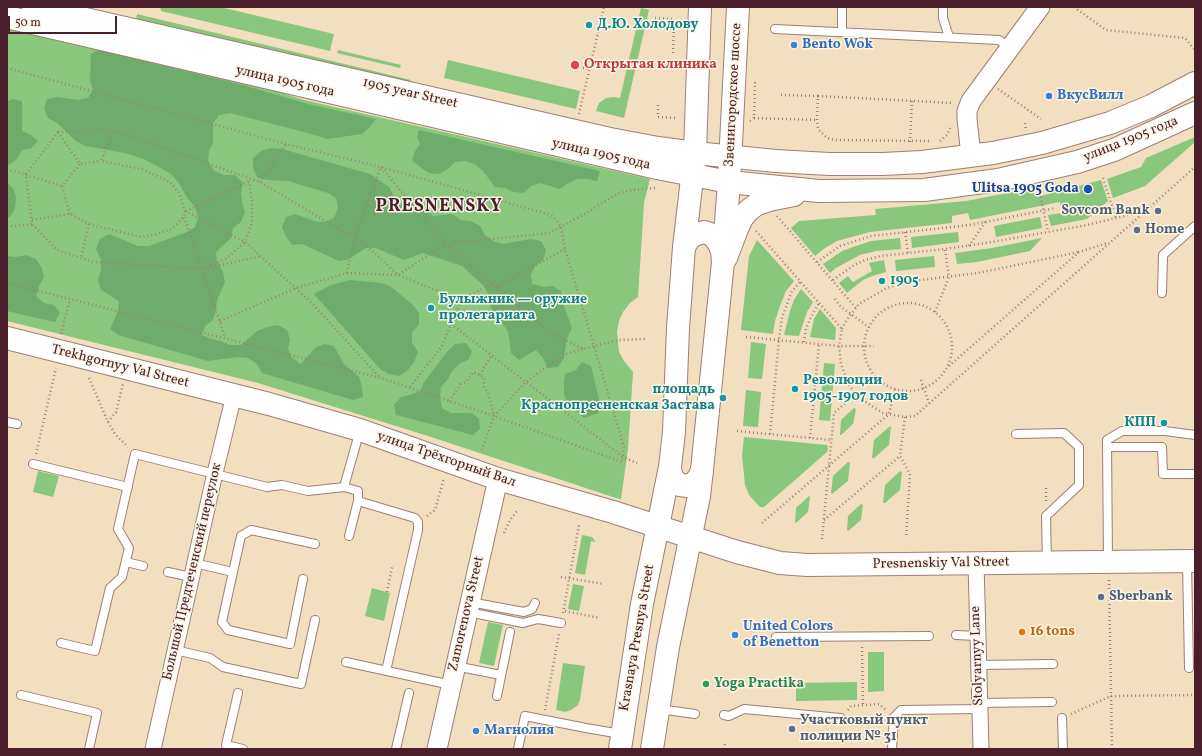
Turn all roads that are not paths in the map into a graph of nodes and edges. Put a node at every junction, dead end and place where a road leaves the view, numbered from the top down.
1 (33, 7) edge
2 (700, 7) edge
3 (738, 7) edge
4 (842, 7) edge
5 (943, 7) edge
6 (1040, 7) edge
7 (7, 17) edge
8 (775, 29) dead end
9 (842, 32) junction
10 (948, 38) junction
11 (1010, 48) junction
12 (1195, 83) edge
13 (1195, 113) edge
14 (1061, 138) junction
15 (695, 153) junction
16 (992, 153) junction
17 (971, 156) junction
18 (730, 157) junction
19 (1068, 164) junction
20 (693, 176) junction
21 (998, 180) junction
22 (729, 182) junction
23 (819, 191) junction
24 (1195, 226) edge
25 (684, 247) junction
26 (722, 266) junction
27 (1162, 293) dead end
28 (7, 338) edge
29 (234, 395) junction
30 (7, 422) edge
31 (17, 424) dead end
32 (360, 430) junction
33 (1016, 434) dead end
34 (1195, 435) edge
35 (1107, 447) junction
36 (33, 464) road end
37 (670, 467) junction
38 (702, 470) junction
39 (215, 473) junction
40 (1195, 474) edge
41 (498, 479) junction
42 (128, 487) junction
43 (344, 487) junction
44 (358, 501) junction
45 (657, 526) junction
46 (350, 536) dead end
47 (691, 537) junction
48 (315, 544) dead end
49 (1191, 561) edge
50 (126, 562) junction
51 (976, 563) junction
52 (1046, 563) junction
53 (143, 566) dead end
54 (192, 570) junction
55 (1108, 571) junction
56 (168, 572) dead end
57 (233, 572) junction
58 (303, 579) dead end
59 (535, 604) dead end
60 (468, 606) junction
61 (315, 620) dead end
62 (561, 623) dead end
63 (510, 632) dead end
64 (956, 635) dead end
65 (929, 636) dead end
66 (977, 636) junction
67 (776, 637) dead end
68 (61, 643) dead end
69 (175, 650) junction
70 (346, 662) dead end
71 (1052, 664) dead end
72 (978, 665) junction
73 (455, 666) junction
74 (1189, 668) dead end
75 (386, 671) junction
76 (501, 675) junction
77 (451, 685) junction
78 (238, 693) dead end
79 (409, 693) dead end
80 (21, 695) dead end
81 (497, 696) dead end
82 (1052, 702) dead end
83 (980, 706) junction
84 (658, 708) junction
85 (695, 714) dead end
86 (724, 715) dead end
87 (841, 718) road end
88 (1062, 718) road end
89 (621, 741) edge
90 (89, 749) edge
91 (152, 749) edge
92 (244, 749) edge
93 (396, 749) edge
94 (437, 749) edge
95 (518, 749) edge
96 (652, 749) edge
97 (892, 749) edge
98 (982, 749) edge
99 (1063, 749) edge

1 - 15 main road, 1905 year Street
2 - 15 main road
3 - 18 main road, Звенигородское шоссе
4 - 9 lane
5 - 10 lane
6 - 11 street
7 - 20 main road, улица 1905 года
8 - 9 lane
9 - 10 lane
10 - 11 lane
11 - 17 street
12 - 14 main road, улица 1905 года
13 - 19 main road, улица 1905 года
14 - 16 main road, улица 1905 года
14 - 19 street
15 - 18 main road, улица 1905 года
15 - 20 main road
16 - 17 main road, улица 1905 года
16 - 21 main road
17 - 18 main road, улица 1905 года
18 - 22 main road, Звенигородское шоссе
19 - 21 main road, улица 1905 года
20 - 22 main road, улица 1905 года
20 - 25 main road, Krasnaya Presnya Street
21 - 23 main road, улица 1905 года
22 - 23 main road, улица 1905 года
22 - 26 main road
23 - 26 main road
24 - 27 lane
25 - 26 main road
25 - 37 main road, Krasnaya Presnya Street
26 - 38 main road
28 - 29 main road, Trekhgornyy Val Street
29 - 32 main road, улица Трёхгорный Вал
29 - 39 street, Большой Предтеченский переулок
30 - 31 lane
32 - 41 main road, улица Трёхгорный Вал
32 - 43 lane
33 - 52 lane
34 - 35 lane
35 - 40 lane
35 - 55 lane
36 - 42 lane
37 - 38 main road
37 - 45 main road, Krasnaya Presnya Street
38 - 47 main road
39 - 42 lane
39 - 43 lane
39 - 54 street, Большой Предтеченский переулок
41 - 45 main road, улица Трёхгорный Вал
41 - 60 street, Zamorenova Street
42 - 50 lane
43 - 44 lane
44 - 46 lane
44 - 75 lane
45 - 47 main road, улица Трёхгорный Вал
45 - 89 main road, Krasnaya Presnya Street
47 - 51 main road, Presnenskiy Val Street
47 - 84 main road
48 - 57 lane
49 - 55 main road, Presnenskiy Val Street
49 - 74 lane
50 - 53 lane
50 - 68 lane
51 - 52 main road, Presnenskiy Val Street
51 - 66 street, Stolyarnyy Lane
52 - 55 main road, Presnenskiy Val Street
54 - 56 lane
54 - 57 lane
54 - 69 street, Большой Предтеченский переулок
57 - 58 lane
59 - 60 lane
60 - 62 lane
60 - 73 street, Zamorenova Street
61 - 69 lane
63 - 76 lane
64 - 66 lane
65 - 67 lane
66 - 72 street, Stolyarnyy Lane
69 - 91 street, Большой Предтеченский переулок
70 - 75 lane
71 - 72 lane
72 - 83 street, Stolyarnyy Lane
73 - 76 lane
73 - 77 street, Zamorenova Street
75 - 77 lane
76 - 81 lane
77 - 94 street, Zamorenova Street
78 - 92 lane
79 - 93 lane
80 - 90 lane
82 - 83 lane
83 - 97 lane
83 - 98 street, Stolyarnyy Lane
84 - 85 lane
84 - 96 main road
86 - 87 lane
88 - 99 lane
89 - 95 lane

